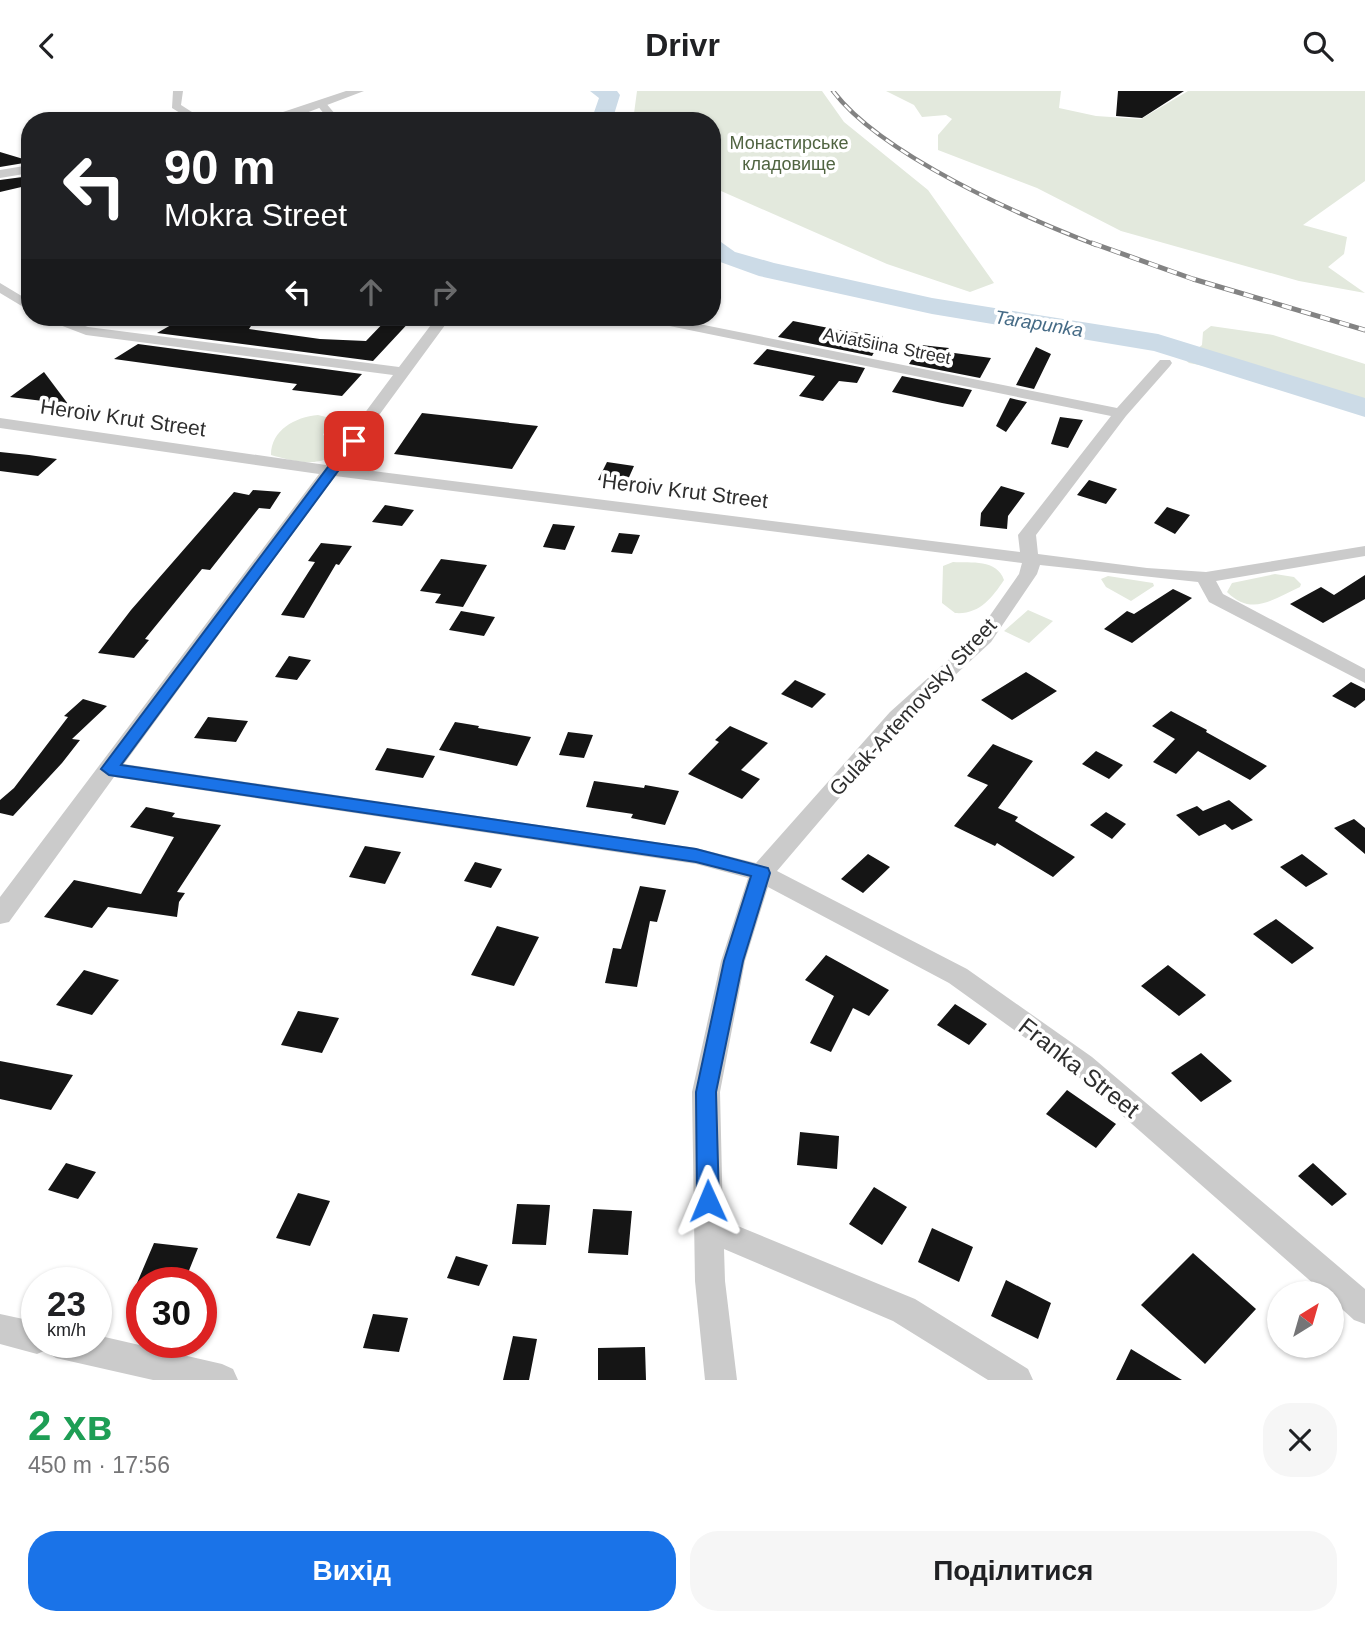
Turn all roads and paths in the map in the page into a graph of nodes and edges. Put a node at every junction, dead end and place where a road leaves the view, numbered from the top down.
1 (178, 91) edge
2 (358, 91) edge
3 (321, 104) junction
4 (186, 112) edge
5 (293, 112) edge
6 (328, 112) edge
7 (21, 170) edge
8 (0, 174) edge
9 (0, 287) edge
10 (21, 301) edge
11 (72, 326) edge
12 (437, 326) edge
13 (690, 326) edge
14 (1165, 363) dead end
15 (404, 372) junction
16 (1121, 413) junction
17 (0, 423) edge
18 (332, 470) junction
19 (1365, 551) edge
20 (1029, 557) junction
21 (1206, 577) junction
22 (1365, 677) edge
23 (109, 769) junction
24 (761, 873) junction
25 (0, 915) edge
26 (709, 1228) junction
27 (1365, 1309) edge
28 (0, 1329) edge
29 (21, 1334) edge
30 (112, 1355) edge
31 (222, 1380) edge
32 (721, 1380) edge
33 (1017, 1380) edge

1 - 4 street
2 - 3 street
3 - 5 street
3 - 6 street
7 - 8 street
9 - 10 street
11 - 15 street
12 - 15 street
13 - 16 street, Aviatsiina Street
14 - 16 street, Gulak-Artemovsky Street
15 - 18 street
16 - 20 street, Gulak-Artemovsky Street
17 - 18 street, Heroiv Krut Street
18 - 20 street, Heroiv Krut Street
18 - 23 street
19 - 21 street, Heroiv Krut Street
20 - 21 street, Heroiv Krut Street
20 - 24 street, Gulak-Artemovsky Street
21 - 22 street
23 - 24 street, Franka Street
23 - 25 street
24 - 26 street, Gulak-Artemovsky Street
24 - 27 street, Franka Street
26 - 32 street, Gulak-Artemovsky Street
26 - 33 street
28 - 29 street
30 - 31 street

